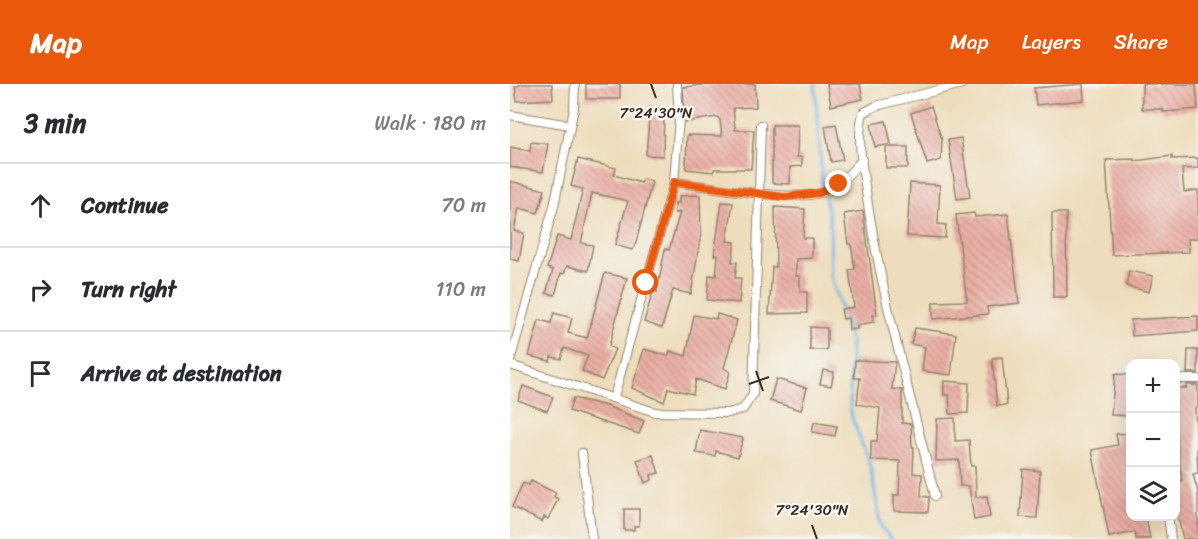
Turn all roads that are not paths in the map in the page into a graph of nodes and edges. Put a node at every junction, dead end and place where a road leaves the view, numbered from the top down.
1 (575, 84) edge
2 (677, 84) edge
3 (963, 84) edge
4 (510, 115) edge
5 (570, 125) junction
6 (761, 125) dead end
7 (862, 160) junction
8 (674, 182) junction
9 (760, 192) junction
10 (510, 363) edge
11 (1180, 379) edge
12 (1198, 379) edge
13 (614, 398) junction
14 (582, 453) dead end
15 (935, 496) dead end
16 (1169, 521) edge
17 (592, 539) edge
18 (1171, 539) edge

1 - 5 street
2 - 8 street
3 - 7 street
4 - 5 street
5 - 10 street
6 - 9 street
7 - 9 street
7 - 15 street
8 - 9 street
8 - 13 street
9 - 13 street
10 - 13 street
11 - 12 street
14 - 17 street
16 - 18 street

